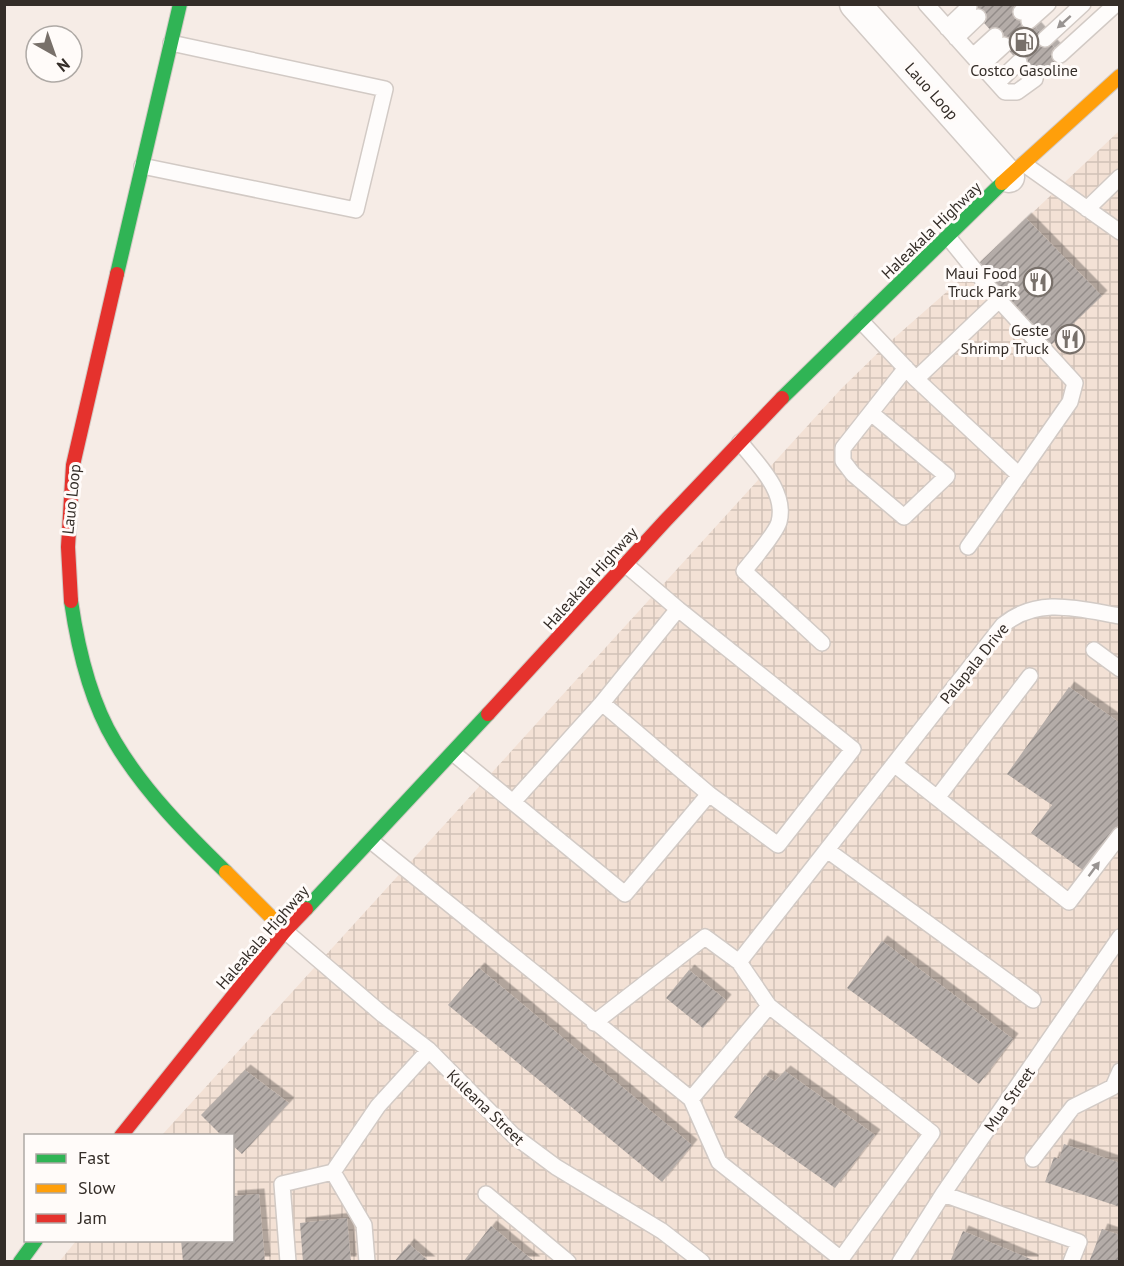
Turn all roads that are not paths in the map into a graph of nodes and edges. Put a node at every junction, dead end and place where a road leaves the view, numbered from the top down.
1 (180, 4) edge
2 (855, 4) edge
3 (1048, 4) edge
4 (1083, 4) edge
5 (1101, 4) edge
6 (1116, 4) edge
7 (932, 6) edge
8 (974, 12) dead end
9 (1027, 13) edge
10 (951, 33) junction
11 (999, 40) dead end
12 (171, 43) junction
13 (1053, 47) junction
14 (977, 61) junction
15 (1119, 76) edge
16 (1001, 87) junction
17 (142, 166) junction
18 (1016, 170) junction
19 (1119, 177) edge
20 (1087, 209) junction
21 (1119, 232) edge
22 (948, 237) junction
23 (999, 300) junction
24 (861, 321) junction
25 (911, 373) junction
26 (870, 413) junction
27 (740, 442) junction
28 (1019, 475) junction
29 (968, 547) dead end
30 (625, 564) junction
31 (678, 609) junction
32 (1119, 615) edge
33 (822, 643) dead end
34 (1094, 650) dead end
35 (1119, 669) edge
36 (1030, 676) dead end
37 (602, 703) junction
38 (453, 753) junction
39 (894, 764) junction
40 (709, 794) junction
41 (937, 798) junction
42 (513, 802) junction
43 (1119, 835) edge
44 (371, 841) junction
45 (827, 850) junction
46 (285, 931) junction
47 (1119, 938) edge
48 (739, 962) junction
49 (1033, 1000) dead end
50 (769, 1006) junction
51 (594, 1023) junction
52 (429, 1050) junction
53 (1119, 1071) edge
54 (691, 1099) junction
55 (123, 1134) edge
56 (1033, 1159) dead end
57 (333, 1172) junction
58 (486, 1194) dead end
59 (943, 1194) junction
60 (35, 1242) edge
61 (20, 1262) edge
62 (288, 1262) edge
63 (367, 1262) edge
64 (568, 1262) edge
65 (702, 1262) edge
66 (900, 1262) edge
67 (1071, 1262) edge

1 - 12 street, Lauo Loop
2 - 18 street, Lauo Loop
3 - 9 lane
4 -> 13 lane
5 - 13 lane
6 - 13 lane
7 - 10 lane
8 - 10 lane
10 - 14 lane
11 - 14 lane
12 - 17 street, Lauo Loop
12 - 17 lane
14 - 16 lane
15 - 18 street, Haleakala Highway
16 - 16 lane
17 - 46 street, Lauo Loop
18 - 20 lane
18 - 22 street, Haleakala Highway
19 - 20 lane
20 - 21 lane
22 - 23 lane
22 - 24 street, Haleakala Highway
23 - 25 lane
23 - 28 lane
24 - 25 lane
24 - 27 street, Haleakala Highway
25 - 26 lane
25 - 28 lane
26 - 26 lane
27 - 30 street, Haleakala Highway
27 - 33 lane
28 - 29 lane
30 - 31 lane
30 - 38 street, Haleakala Highway
31 - 37 lane
31 - 40 lane
32 - 39 lane, Palapala Drive
34 - 35 lane
36 - 41 lane
37 - 40 lane
37 - 42 lane
38 - 42 lane
38 - 44 street, Haleakala Highway
39 - 41 lane
39 - 45 lane, Palapala Drive
40 - 42 lane
41 -> 43 lane
44 - 46 street, Haleakala Highway
44 - 51 lane
45 - 48 lane, Palapala Drive
45 - 49 lane
46 - 52 lane, Kuleana Street
46 - 55 street, Haleakala Highway
47 - 59 lane, Mua Street
48 - 50 lane
48 - 51 lane
50 - 54 lane
50 - 54 lane
51 - 54 lane
52 - 57 lane
52 - 65 lane, Kuleana Street
53 - 56 lane
57 - 62 lane
57 - 63 lane
58 - 64 lane
59 - 66 lane, Mua Street
59 - 67 lane
60 - 61 street

